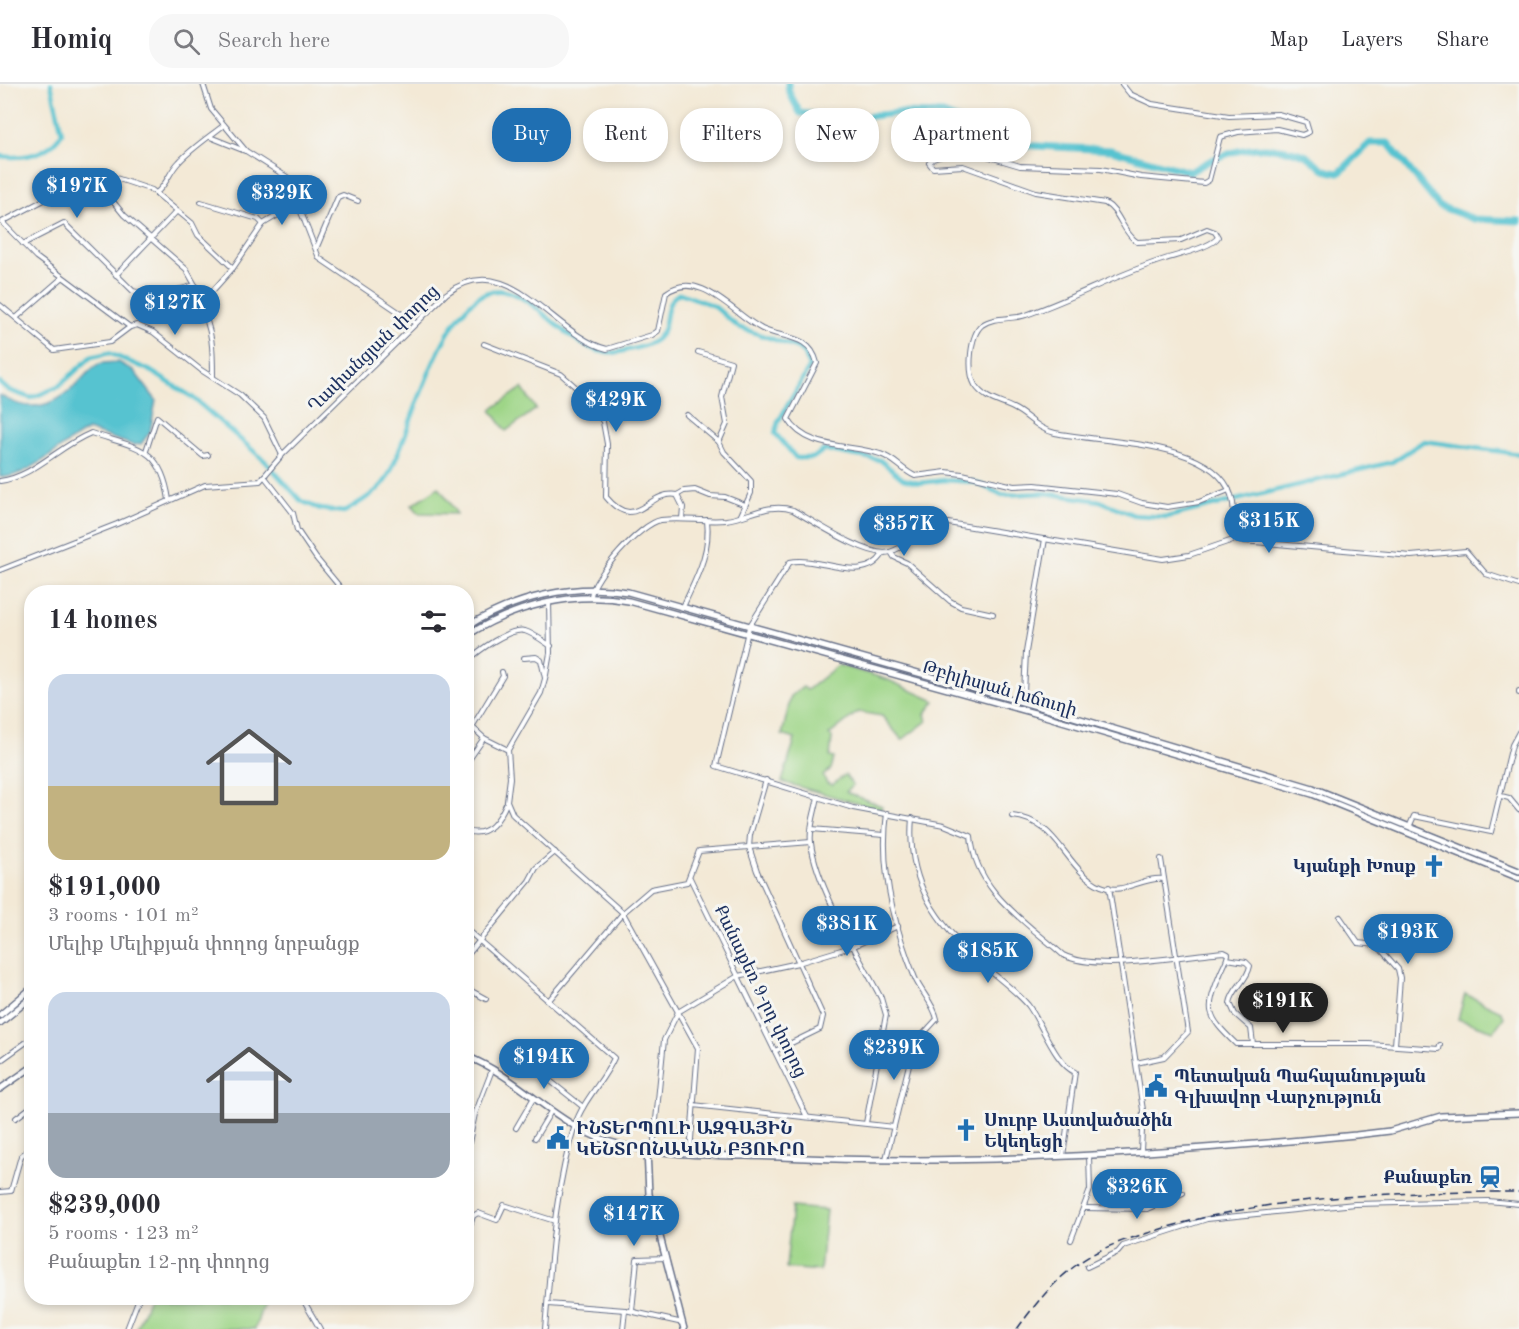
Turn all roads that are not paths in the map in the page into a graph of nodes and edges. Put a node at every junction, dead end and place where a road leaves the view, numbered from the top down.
1 (203, 84) edge
2 (1122, 84) edge
3 (224, 125) junction
4 (210, 137) junction
5 (246, 151) junction
6 (93, 177) dead end
7 (102, 188) junction
8 (156, 193) junction
9 (46, 199) dead end
10 (358, 201) dead end
11 (201, 202) dead end
12 (299, 207) junction
13 (176, 212) junction
14 (263, 224) junction
15 (152, 237) junction
16 (24, 244) junction
17 (316, 250) junction
18 (233, 268) junction
19 (116, 275) junction
20 (62, 278) junction
21 (195, 285) junction
22 (0, 305) edge
23 (200, 305) junction
24 (16, 318) junction
25 (415, 323) junction
26 (130, 327) junction
27 (484, 344) dead end
28 (698, 352) dead end
29 (213, 377) junction
30 (687, 415) dead end
31 (719, 442) junction
32 (146, 451) junction
33 (208, 455) dead end
34 (282, 455) junction
35 (265, 474) junction
36 (0, 481) edge
37 (1228, 489) junction
38 (677, 495) junction
39 (169, 500) junction
40 (743, 504) junction
41 (741, 516) junction
42 (682, 519) junction
43 (707, 520) junction
44 (1045, 538) junction
45 (1233, 540) junction
46 (891, 552) junction
47 (883, 554) junction
48 (0, 570) edge
49 (338, 585) edge
50 (1519, 585) edge
51 (592, 588) junction
52 (591, 596) junction
53 (549, 602) junction
54 (683, 608) junction
55 (993, 614) dead end
56 (474, 623) edge
57 (748, 630) junction
58 (474, 632) edge
59 (551, 646) junction
60 (474, 655) edge
61 (524, 658) dead end
62 (502, 672) dead end
63 (545, 679) junction
64 (1040, 707) junction
65 (474, 722) edge
66 (474, 731) edge
67 (1519, 732) edge
68 (484, 738) junction
69 (508, 750) junction
70 (474, 752) edge
71 (766, 780) junction
72 (1501, 796) junction
73 (818, 797) junction
74 (507, 801) junction
75 (1519, 810) edge
76 (887, 813) junction
77 (1012, 816) dead end
78 (912, 818) junction
79 (1410, 825) junction
80 (812, 829) junction
81 (474, 832) edge
82 (884, 835) junction
83 (811, 842) junction
84 (749, 847) junction
85 (555, 852) junction
86 (1161, 858) dead end
87 (1519, 871) edge
88 (689, 878) junction
89 (1519, 878) edge
90 (1164, 879) junction
91 (1109, 887) junction
92 (622, 913) junction
93 (1340, 917) dead end
94 (898, 926) junction
95 (474, 935) edge
96 (480, 940) junction
97 (854, 946) junction
98 (474, 947) edge
99 (1176, 956) junction
100 (1227, 959) junction
101 (1121, 962) junction
102 (798, 963) junction
103 (738, 976) junction
104 (474, 992) edge
105 (24, 995) edge
106 (486, 999) dead end
107 (550, 999) junction
108 (24, 1004) edge
109 (678, 1012) junction
110 (0, 1015) edge
111 (0, 1023) edge
112 (24, 1044) edge
113 (1253, 1044) junction
114 (1395, 1045) junction
115 (1440, 1045) dead end
116 (775, 1051) junction
117 (519, 1056) dead end
118 (474, 1060) edge
119 (0, 1061) edge
120 (1136, 1063) junction
121 (492, 1070) junction
122 (24, 1074) edge
123 (0, 1089) edge
124 (533, 1099) junction
125 (693, 1105) junction
126 (583, 1107) junction
127 (24, 1112) edge
128 (550, 1113) junction
129 (1519, 1113) edge
130 (807, 1117) junction
131 (16, 1118) dead end
132 (474, 1119) edge
133 (866, 1123) junction
134 (894, 1127) junction
135 (516, 1128) dead end
136 (574, 1128) junction
137 (535, 1138) dead end
138 (650, 1150) junction
139 (1141, 1151) junction
140 (690, 1152) junction
141 (24, 1154) edge
142 (1089, 1155) junction
143 (1063, 1156) junction
144 (886, 1160) junction
145 (0, 1192) edge
146 (1183, 1193) dead end
147 (1519, 1204) edge
148 (1084, 1208) junction
149 (474, 1215) edge
150 (555, 1221) junction
151 (1071, 1240) dead end
152 (667, 1258) junction
153 (1087, 1267) dead end
154 (548, 1304) junction
155 (135, 1305) edge
156 (306, 1305) edge
157 (625, 1310) junction
158 (632, 1311) junction
159 (684, 1326) edge
160 (126, 1329) edge
161 (320, 1329) edge
162 (546, 1329) edge
163 (623, 1329) edge

1 - 3 street
2 - 37 street
3 - 4 street
3 - 5 street
4 - 5 street
4 - 8 street
5 - 12 street
6 - 7 street
7 - 8 street
7 - 15 street
8 - 13 street
9 - 16 street
10 - 17 street
11 - 14 street
12 - 14 street
12 - 17 street
13 - 15 street
13 - 18 street
14 - 18 street
15 - 19 street
15 - 21 street
16 - 19 street
16 - 20 street
17 - 25 street
18 - 23 street
19 - 21 street
20 - 24 street
20 - 26 street
21 - 23 street
22 - 24 street
23 - 29 street
24 - 26 street
25 - 34 street, Ղափանցյան փողոց
25 - 37 street, Ղափանցյան փողոց
26 - 29 street
27 - 38 street
28 - 31 street
29 - 34 street
30 - 31 street
31 - 40 street
32 - 33 street
32 - 36 street
32 - 39 street
34 - 35 street, Ղափանցյան փողոց
35 - 39 street
35 - 49 street
37 - 45 street
38 - 40 street
38 - 42 street
39 - 48 street
40 - 41 street
41 - 43 street
41 - 47 street
42 - 43 street
42 - 51 street
43 - 54 street
44 - 45 street
44 - 46 street
44 - 64 street
45 - 50 street
46 - 47 street
46 - 55 street
47 - 57 street
51 - 52 street
51 - 54 main road, Թբիլիսյան խճուղի
51 - 56 main road, Թբիլիսյան խճուղի
52 - 53 main road, Թբիլիսյան խճուղի
52 - 57 main road, Թբիլիսյան խճուղի
53 - 58 main road, Թբիլիսյան խճուղի
53 - 59 street
54 - 57 main road, Թբիլիսյան խճուղի
57 - 64 main road, Թբիլիսյան խճուղի
57 - 71 street
57 - 89 main road, Թբիլիսյան խճուղի
59 - 60 street
59 - 63 street
61 - 63 street
62 - 65 street
63 - 69 street
64 - 79 main road, Թբիլիսյան խճուղի
66 - 68 street
67 - 72 street
68 - 69 street
68 - 70 street
69 - 74 street
71 - 73 street
71 - 84 street
72 - 75 street
72 - 79 street
73 - 76 street
73 - 80 street
74 - 81 street
74 - 85 street
76 - 78 street
76 - 82 street
77 - 91 street
78 - 101 street
78 - 143 street
79 - 87 main road, Թբիլիսյան խճուղի
80 - 82 street
80 - 83 street
82 - 94 street
83 - 84 street
83 - 97 street
84 - 88 street
84 - 102 street
85 - 92 street
85 - 96 street
86 - 90 street
88 - 92 street
88 - 103 street, Քանաքեռ 9-րդ փողոց
90 - 91 street
90 - 99 street
91 - 101 street
92 - 107 street
92 - 109 street
93 - 114 street
94 - 97 street
94 - 134 street
95 - 96 street
96 - 98 street
96 - 107 street
97 - 102 street
97 - 133 street
99 - 100 street
99 - 101 street
99 - 120 street
100 - 113 street
100 - 113 street
101 - 120 street
102 - 103 street
102 - 116 street
103 - 109 street
103 - 116 street, Քանաքեռ 9-րդ փողոց
104 - 106 street
105 - 110 main road
107 - 126 street
108 - 111 main road
109 - 125 street
109 - 138 street
112 - 119 street
113 - 114 street
114 - 115 street
116 - 130 street, Քանաքեռ 9-րդ փողոց
117 - 126 street
118 - 121 main road
120 - 139 street
121 - 124 main road
121 - 132 street
122 - 123 main road
124 - 128 main road
124 - 135 street
125 - 130 street
125 - 140 street
126 - 136 street
127 - 131 street
128 - 136 main road
128 - 137 street
129 - 139 main road
130 - 133 street
133 - 134 street
134 - 144 street
136 - 138 main road
136 - 150 street
138 - 140 main road
138 - 152 main road
139 - 142 main road
140 - 144 main road
141 - 145 street
142 - 143 main road
142 - 148 street
143 - 144 main road
146 - 148 street
147 - 153 street
148 - 151 street
149 - 150 street
150 - 154 street
152 - 158 street
152 - 159 main road
154 - 157 street
154 - 162 street
155 - 160 street
156 - 161 street
157 - 158 street
157 - 163 street
158 - 159 street

